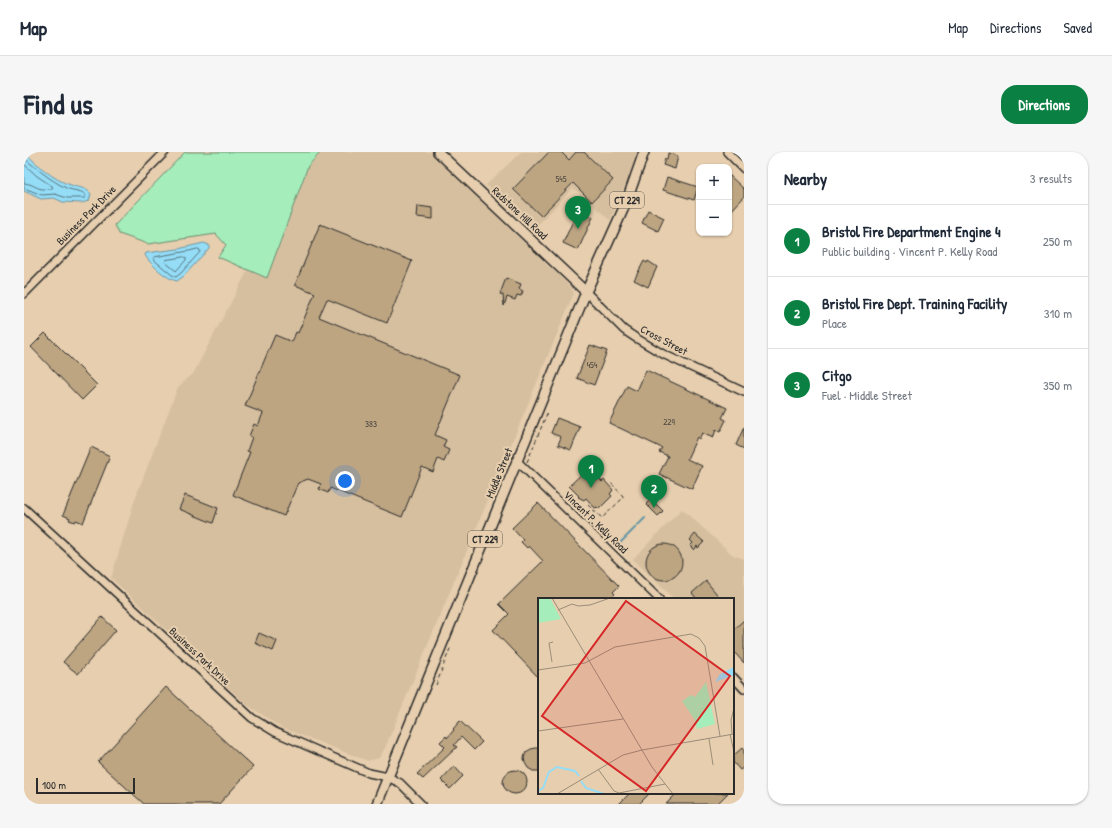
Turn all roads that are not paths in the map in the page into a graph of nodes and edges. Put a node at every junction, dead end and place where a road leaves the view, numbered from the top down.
1 (165, 152) edge
2 (438, 152) edge
3 (644, 152) edge
4 (727, 152) edge
5 (744, 169) edge
6 (586, 292) junction
7 (24, 294) edge
8 (744, 392) edge
9 (517, 461) junction
10 (24, 508) edge
11 (658, 598) edge
12 (734, 678) edge
13 (744, 689) edge
14 (388, 777) junction
15 (377, 804) edge
16 (421, 804) edge

1 - 7 street, Business Park Drive
2 - 6 main road, Redstone Hill Road
3 - 6 main road, Middle Street / CT 229
4 - 5 street
6 - 8 street, Cross Street
6 - 9 main road, Middle Street / CT 229
9 - 11 street, Vincent P. Kelly Road
9 - 14 main road, Middle Street / CT 229
10 - 14 street, Business Park Drive
12 - 13 street
14 - 15 main road, Middle Street / CT 229
14 - 16 street

